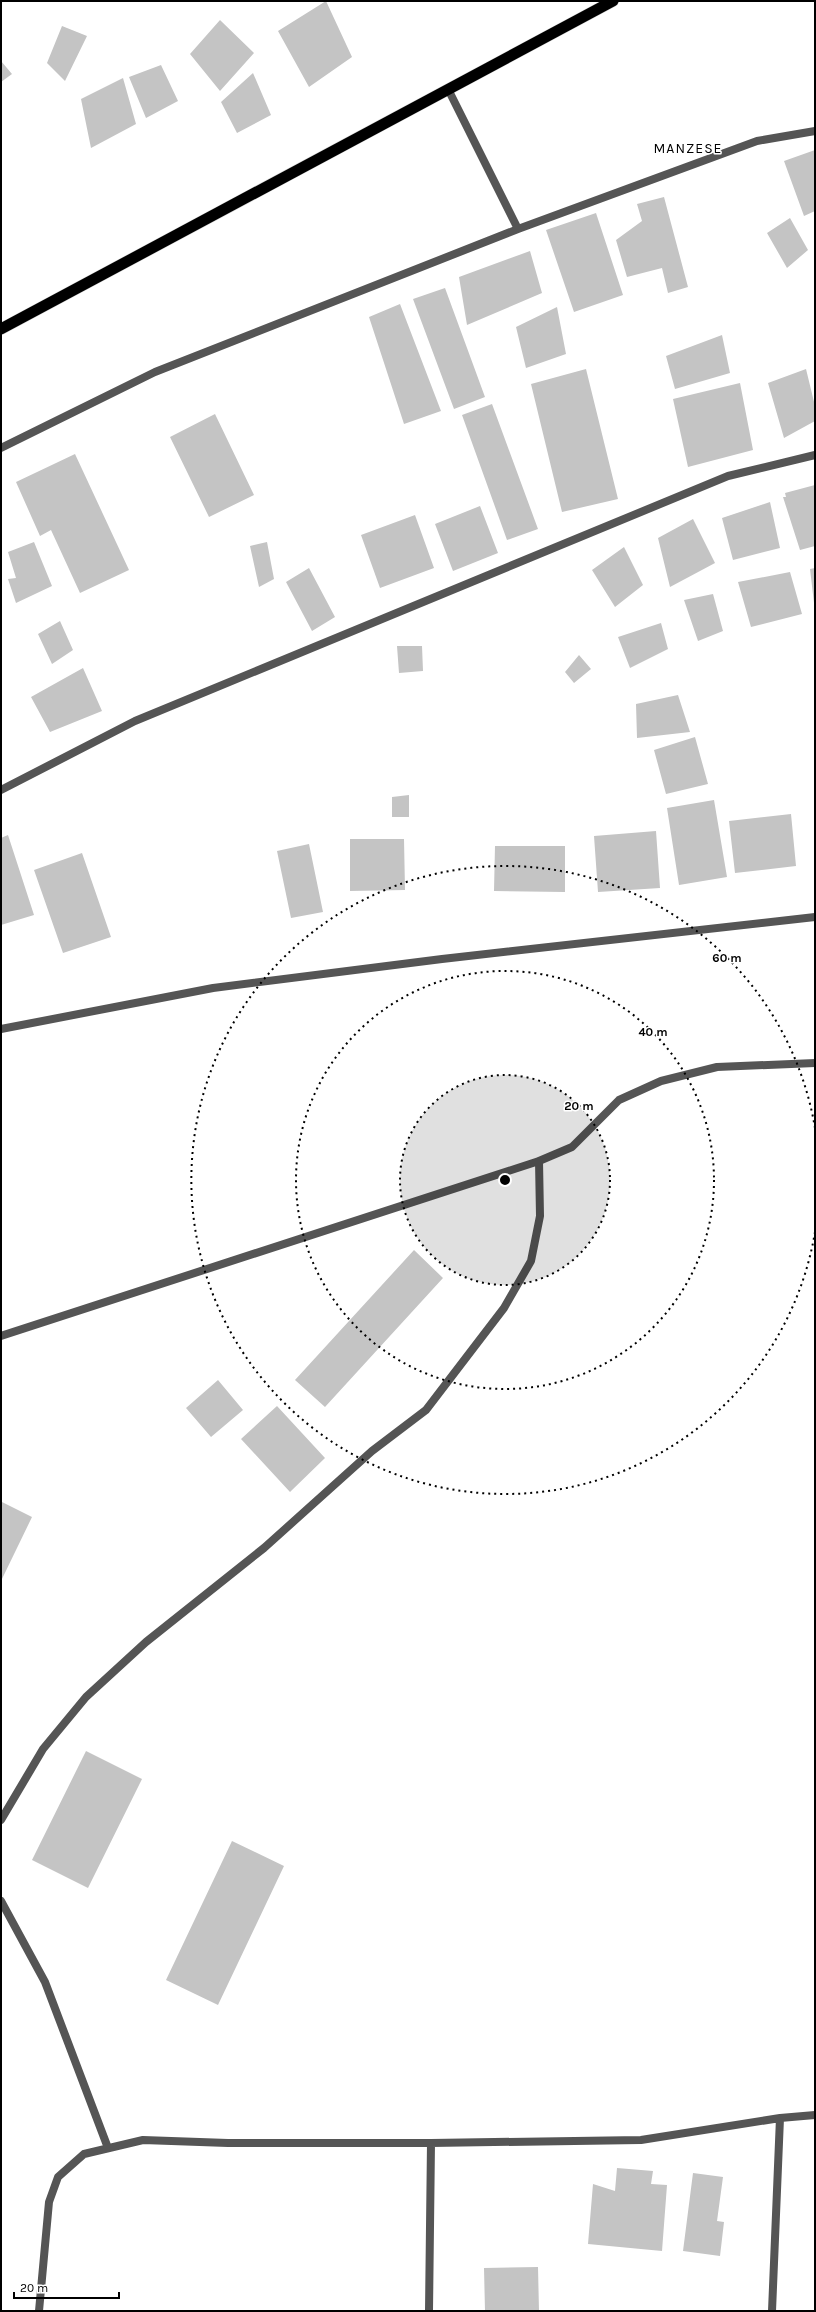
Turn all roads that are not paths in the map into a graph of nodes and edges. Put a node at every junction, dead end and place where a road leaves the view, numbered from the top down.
1 (613, 1) edge
2 (448, 89) junction
3 (815, 131) edge
4 (518, 229) junction
5 (1, 329) edge
6 (1, 448) edge
7 (815, 455) edge
8 (1, 790) edge
9 (815, 917) edge
10 (1, 1029) edge
11 (815, 1064) edge
12 (539, 1161) junction
13 (1, 1336) edge
14 (1, 1820) edge
15 (1, 1901) edge
16 (815, 2115) edge
17 (780, 2118) junction
18 (431, 2143) junction
19 (108, 2148) junction
20 (39, 2311) edge
21 (429, 2311) edge
22 (772, 2311) edge

1 - 2 highway
2 - 4 street
2 - 5 highway
3 - 4 street
4 - 6 street
7 - 8 street
9 - 10 street
11 - 12 street
12 - 13 street
12 - 14 street
15 - 19 street
16 - 17 street
17 - 18 street
17 - 22 street
18 - 19 street
18 - 21 street
19 - 20 street

